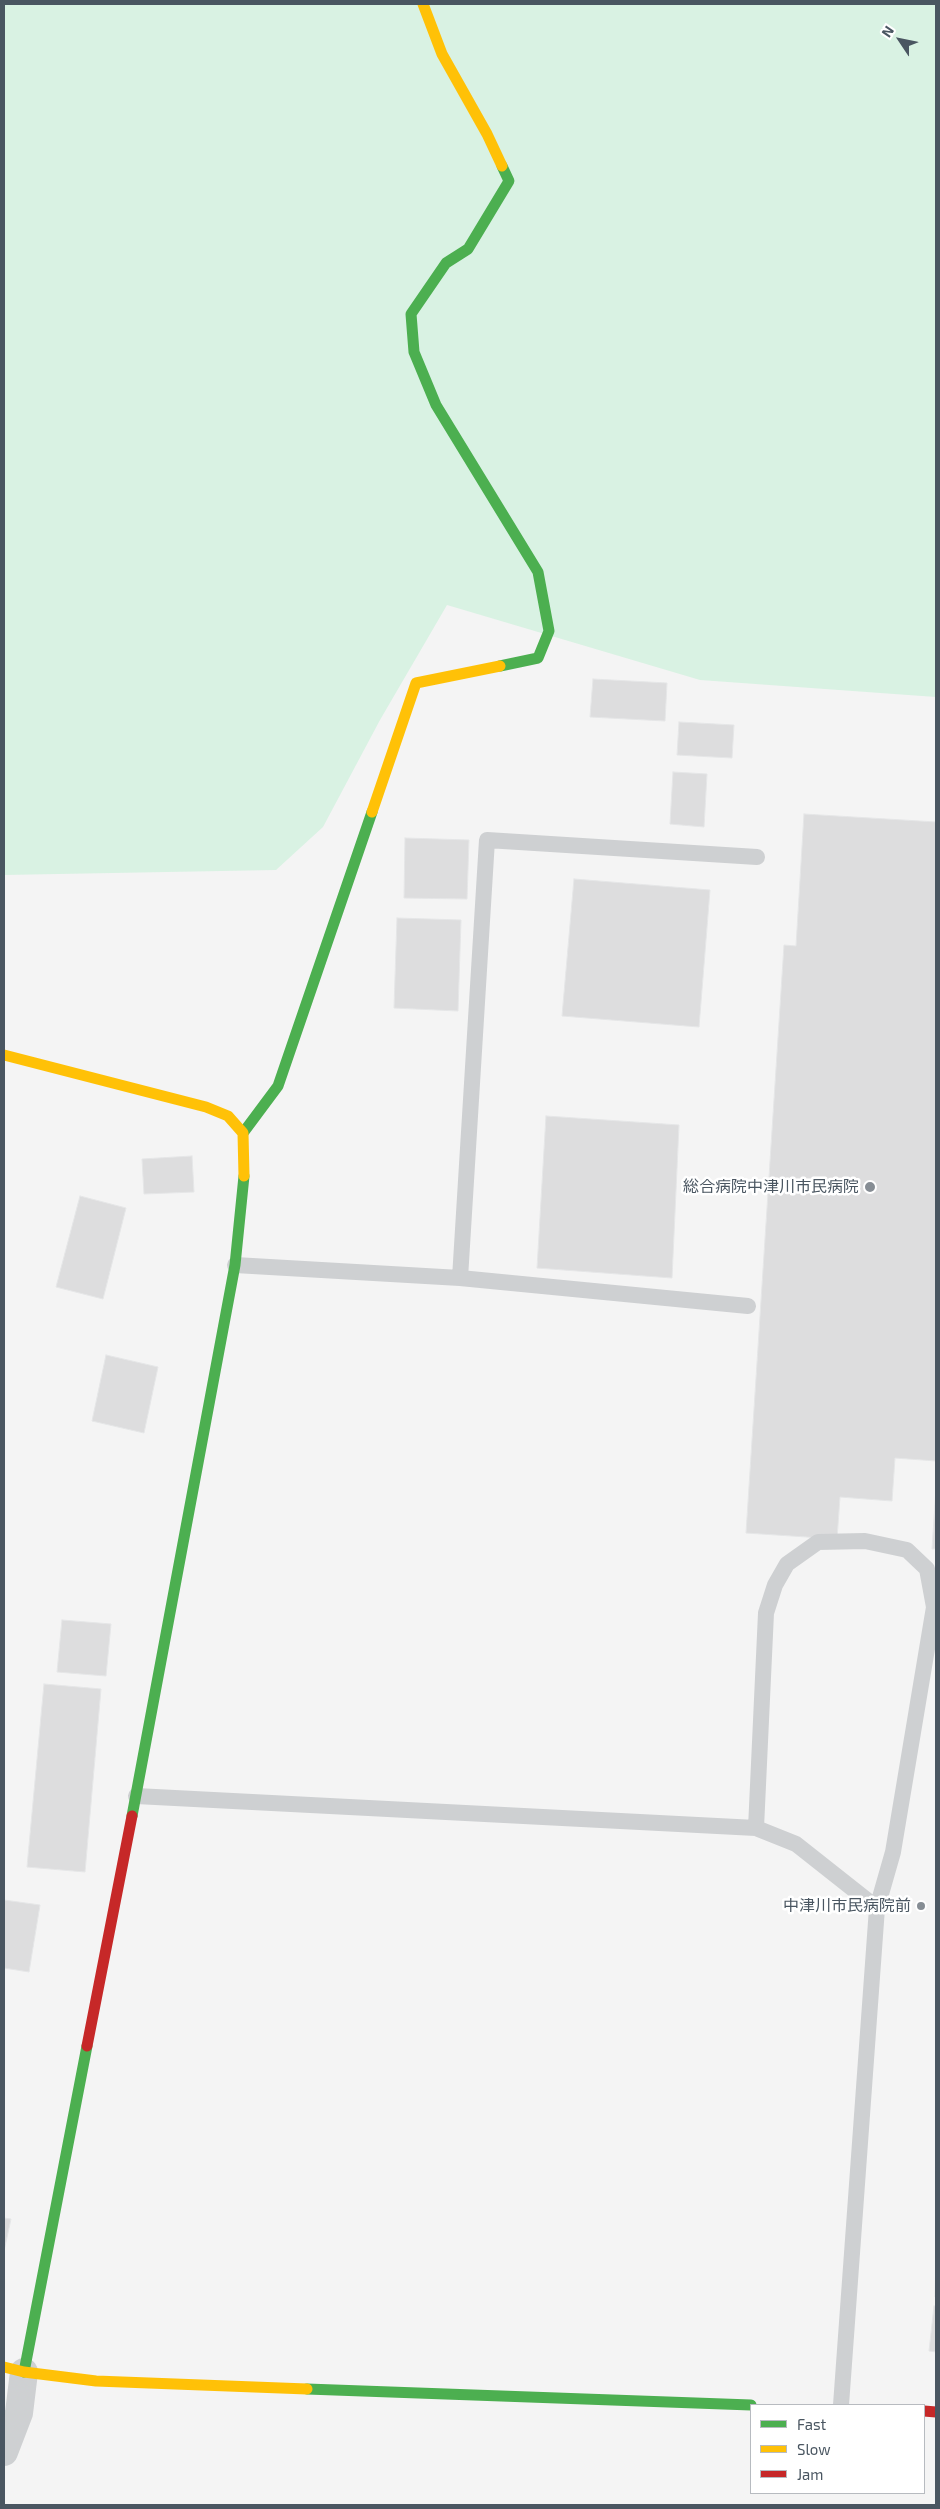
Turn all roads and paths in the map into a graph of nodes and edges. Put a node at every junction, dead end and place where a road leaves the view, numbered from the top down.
1 (423, 4) edge
2 (757, 857) dead end
3 (4, 1055) edge
4 (243, 1133) junction
5 (235, 1265) junction
6 (460, 1278) junction
7 (748, 1306) dead end
8 (136, 1796) junction
9 (756, 1828) junction
10 (878, 1908) junction
11 (14, 2370) edge
12 (840, 2404) edge
13 (750, 2405) edge
14 (4, 2452) edge

1 - 4 street
2 - 6 lane
3 - 4 street
4 - 5 street
5 - 6 lane
5 - 8 street
6 - 7 lane
8 - 9 lane
8 - 11 street
9 - 10 lane
9 - 10 lane
10 - 12 lane
11 - 13 street
11 - 14 street

